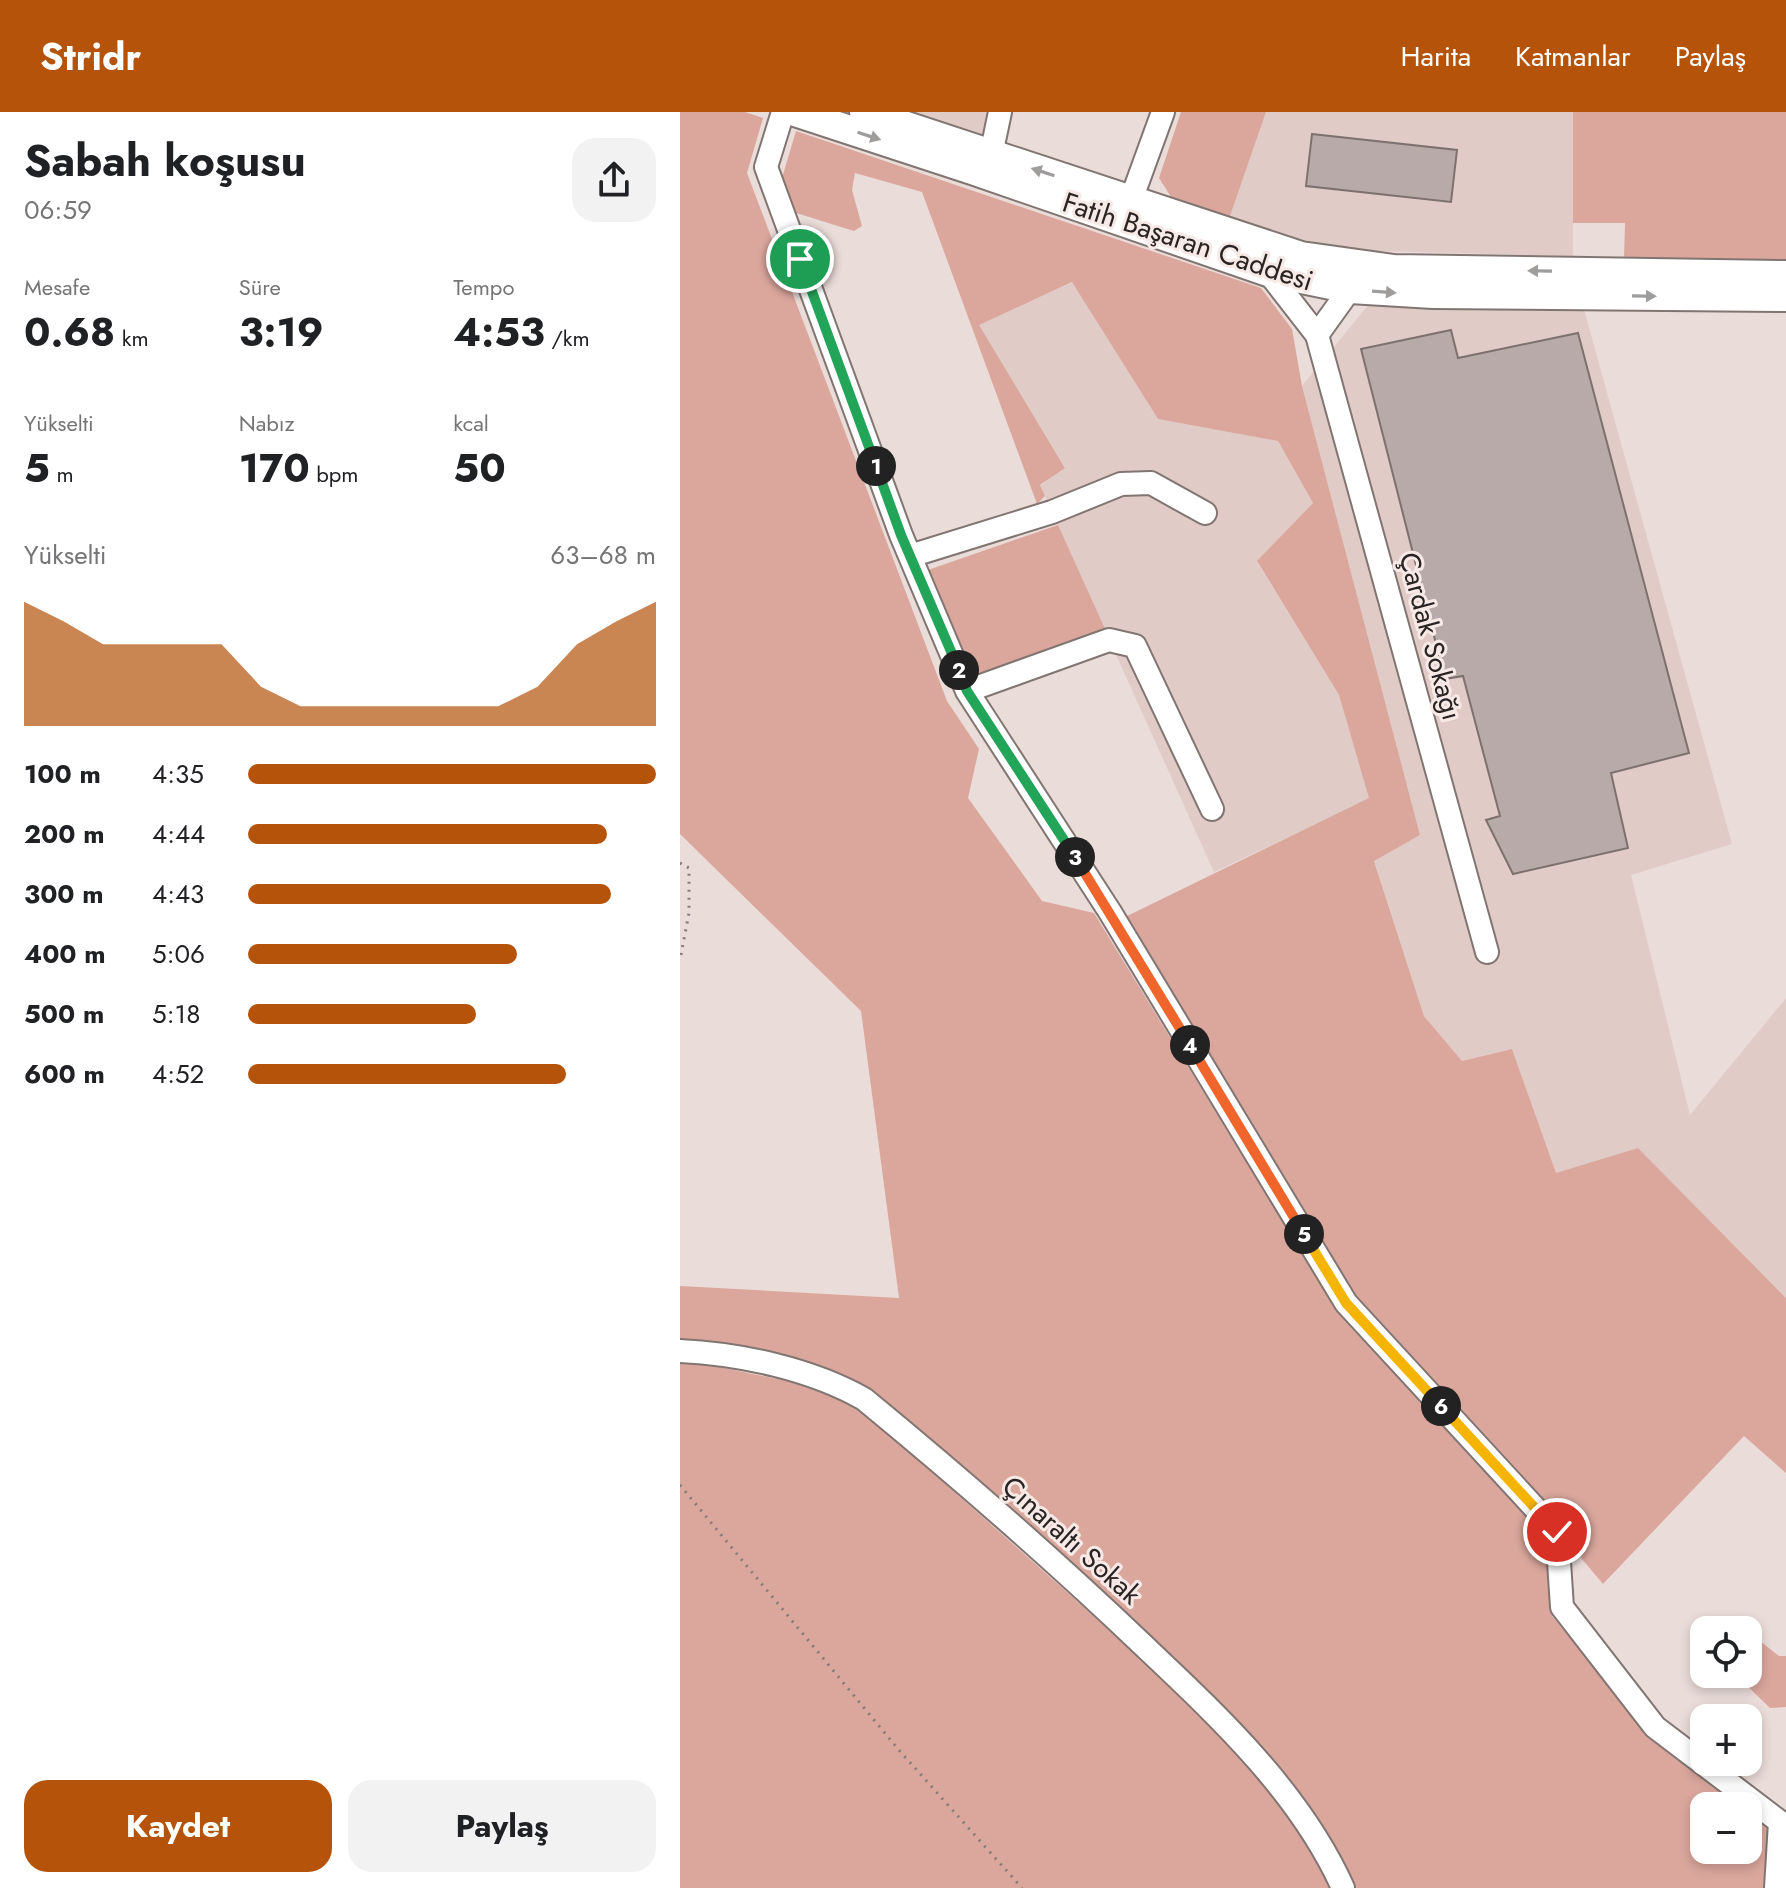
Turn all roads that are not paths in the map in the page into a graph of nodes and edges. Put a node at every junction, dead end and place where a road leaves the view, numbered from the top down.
1 (783, 112) edge
2 (795, 112) edge
3 (864, 112) edge
4 (1000, 112) edge
5 (1163, 112) edge
6 (991, 155) junction
7 (1131, 200) junction
8 (1268, 272) junction
9 (1786, 275) edge
10 (1350, 289) junction
11 (1786, 297) edge
12 (1317, 335) junction
13 (1205, 513) dead end
14 (910, 556) junction
15 (967, 691) junction
16 (1212, 809) dead end
17 (1487, 952) dead end
18 (680, 1351) edge
19 (1343, 1888) edge
20 (1776, 1888) edge

1 - 14 street
2 -> 8 main road, Fatih Başaran Caddesi
3 - 6 main road, Fatih Başaran Caddesi
4 - 6 street
5 - 7 street
7 -> 6 main road, Fatih Başaran Caddesi
9 -> 7 main road, Fatih Başaran Caddesi
8 - 10 main road, Fatih Başaran Caddesi
8 - 12 street, Çardak Sokağı
10 -> 11 main road, Fatih Başaran Caddesi
10 - 12 street
12 - 17 street, Çardak Sokağı
13 - 14 street
14 - 15 street
15 - 16 street
15 - 20 street
18 - 19 street, Çınaraltı Sokak

